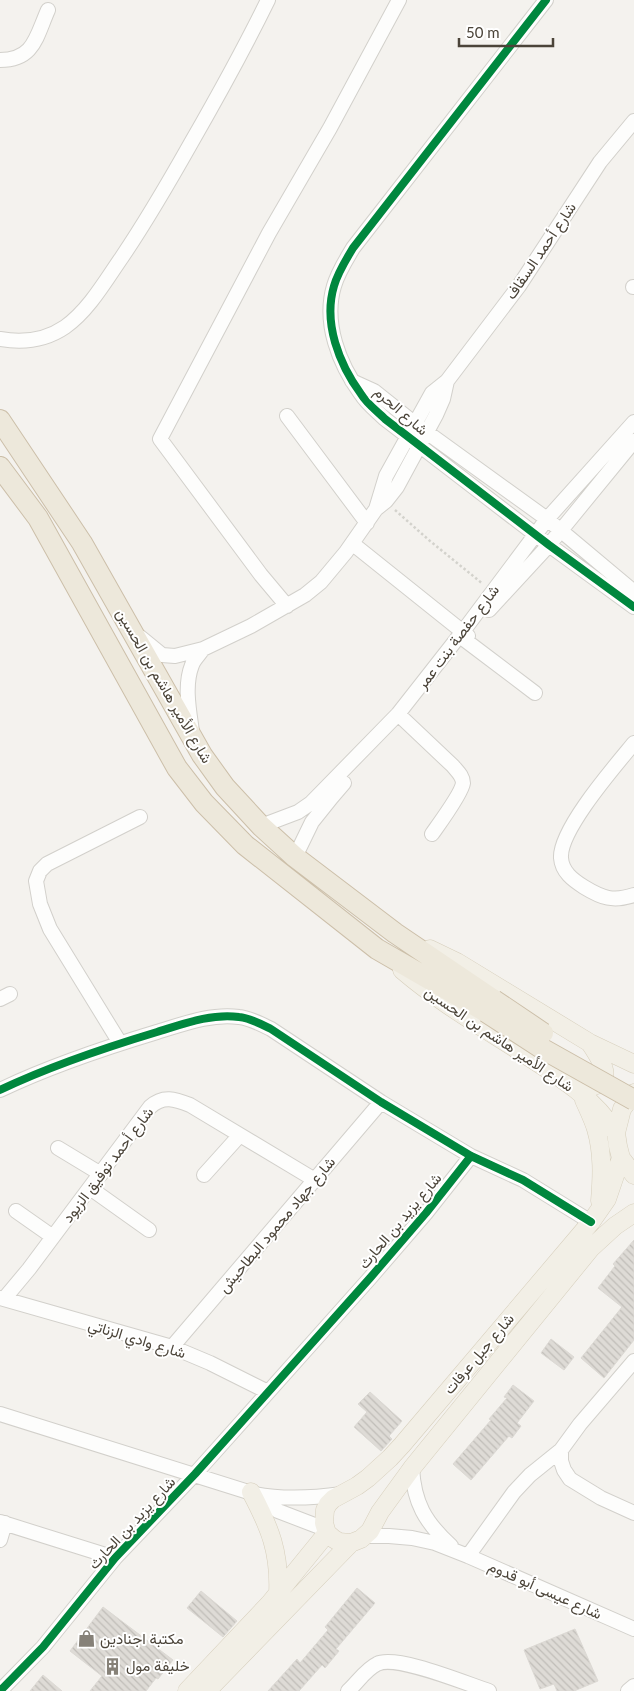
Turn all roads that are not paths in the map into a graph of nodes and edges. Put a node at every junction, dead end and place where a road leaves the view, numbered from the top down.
1 (268, 0) edge
2 (400, 0) edge
3 (546, 0) edge
4 (48, 10) dead end
5 (0, 60) edge
6 (634, 121) edge
7 (0, 339) edge
8 (352, 380) junction
9 (447, 381) junction
10 (287, 416) dead end
11 (0, 420) edge
12 (634, 422) edge
13 (414, 423) junction
14 (427, 432) junction
15 (407, 437) junction
16 (634, 441) edge
17 (420, 446) junction
18 (0, 467) edge
19 (381, 506) junction
20 (547, 520) junction
21 (367, 523) junction
22 (560, 530) junction
23 (536, 533) junction
24 (353, 544) junction
25 (549, 545) junction
26 (631, 597) edge
27 (287, 606) junction
28 (131, 629) junction
29 (466, 636) junction
30 (203, 649) junction
31 (535, 692) dead end
32 (401, 717) junction
33 (193, 740) junction
34 (634, 743) edge
35 (140, 817) dead end
36 (261, 826) junction
37 (432, 834) dead end
38 (295, 857) junction
39 (634, 895) edge
40 (395, 933) junction
41 (377, 949) junction
42 (490, 1006) junction
43 (590, 1043) junction
44 (120, 1044) junction
45 (634, 1064) edge
46 (634, 1084) edge
47 (575, 1089) junction
48 (0, 1090) edge
49 (634, 1093) edge
50 (634, 1100) edge
51 (381, 1102) junction
52 (616, 1133) junction
53 (240, 1136) junction
54 (58, 1148) dead end
55 (471, 1156) junction
56 (621, 1158) junction
57 (101, 1174) junction
58 (204, 1175) dead end
59 (634, 1176) edge
60 (315, 1180) junction
61 (90, 1188) junction
62 (599, 1209) junction
63 (16, 1210) dead end
64 (632, 1214) edge
65 (149, 1230) dead end
66 (53, 1237) junction
67 (2, 1299) edge
68 (172, 1347) junction
69 (634, 1362) edge
70 (268, 1392) junction
71 (0, 1414) edge
72 (561, 1450) junction
73 (412, 1468) junction
74 (195, 1474) junction
75 (253, 1493) junction
76 (345, 1493) junction
77 (634, 1513) edge
78 (2, 1523) edge
79 (326, 1531) junction
80 (0, 1540) edge
81 (358, 1540) junction
82 (462, 1553) junction
83 (115, 1558) junction
84 (278, 1594) junction
85 (634, 1628) edge
86 (634, 1686) edge
87 (0, 1691) edge
88 (187, 1691) edge
89 (207, 1691) edge
90 (348, 1691) edge
91 (489, 1691) edge
92 (628, 1691) edge

1 - 7 street
2 - 27 street
3 - 8 street, شارع الحرم
4 - 5 street
6 - 9 street, شارع أحمد السقاف
8 - 13 street, شارع الحرم
8 - 15 street, شارع الحرم
9 - 13 street, شارع أحمد السقاف
9 - 14 street, شارع أحمد السقاف
10 - 21 street
11 - 28 highway, شارع الأمير هاشم بن الحسين
12 - 20 street, شارع حفصة بنت عمر
13 - 14 street, شارع الحرم
13 - 15 street, شارع أحمد السقاف
14 - 17 street, شارع أحمد السقاف
14 - 20 street, شارع الحرم
15 - 17 street, شارع الحرم
15 - 19 street, شارع أحمد السقاف
16 - 22 street, شارع حفصة بنت عمر
17 - 19 street, شارع أحمد السقاف
17 - 23 street, شارع الحرم
18 - 41 highway, شارع الأمير هاشم بن الحسين
19 - 21 street, شارع أحمد السقاف
20 - 22 street, شارع الحرم
20 - 23 street, شارع حفصة بنت عمر
21 - 24 street, شارع أحمد السقاف
22 - 25 street, شارع حفصة بنت عمر
22 - 26 street, شارع الحرم
23 - 25 street, شارع الحرم
23 - 29 street, شارع حفصة بنت عمر
24 - 27 street, شارع أحمد السقاف
24 - 29 street
25 - 26 street, شارع الحرم
25 - 29 street, شارع حفصة بنت عمر
27 - 30 street, شارع أحمد السقاف
28 - 30 street, شارع أحمد السقاف
28 - 33 highway, شارع الأمير هاشم بن الحسين
29 - 31 street
29 - 32 street, شارع حفصة بنت عمر
30 - 33 street
32 - 36 street, شارع حفصة بنت عمر
32 - 37 street
32 - 38 street, شارع حفصة بنت عمر
33 - 36 highway, شارع الأمير هاشم بن الحسين
34 - 39 street
35 - 44 street
36 - 38 highway, شارع الأمير هاشم بن الحسين
38 - 40 highway, شارع الأمير هاشم بن الحسين
40 - 42 highway, شارع الأمير هاشم بن الحسين
40 - 43 main road, شارع الأمير هاشم بن الحسين
41 - 42 highway, شارع الأمير هاشم بن الحسين
41 - 47 main road, شارع الأمير هاشم بن الحسين
42 - 46 highway, شارع الأمير هاشم بن الحسين, bridge
42 - 50 highway, شارع الأمير هاشم بن الحسين, bridge
43 - 45 main road, شارع الأمير هاشم بن الحسين
43 - 47 main road
44 - 48 street
44 - 51 street
47 - 52 main road, شارع الأمير هاشم بن الحسين
47 - 62 main road
49 - 52 main road
51 - 55 street
51 - 60 street, شارع جهاد محمود البطاحيش
52 - 56 main road
53 - 57 street, شارع أحمد توفيق الزيود
53 - 58 street
53 - 60 street, شارع أحمد توفيق الزيود
54 - 57 street
55 - 62 street
55 - 70 street, شارع يزيد بن الحارث
56 - 59 main road
56 - 62 main road, شارع جبل عرفات
57 - 61 street, شارع أحمد توفيق الزيود
60 - 68 street, شارع جهاد محمود البطاحيش
61 - 65 street
61 - 66 street, شارع أحمد توفيق الزيود
62 - 64 main road
62 - 76 main road, شارع جبل عرفات
63 - 66 street
64 - 73 main road, شارع جبل عرفات
66 - 67 street, شارع أحمد توفيق الزيود
67 - 68 street, شارع وادي الزناتي
68 - 70 street, شارع وادي الزناتي
69 - 72 street
70 - 74 street, شارع يزيد بن الحارث
71 - 74 street
72 - 77 street
72 - 82 street
73 - 81 main road, شارع جبل عرفات
73 - 82 street, شارع عيسى أبو قدوم
74 - 75 street
74 - 83 street, شارع يزيد بن الحارث
75 - 76 street
75 - 79 street
75 - 84 main road
76 - 79 main road, شارع جبل عرفات
78 - 80 street
78 - 83 street
79 - 81 main road
79 - 84 main road
81 - 82 street, شارع عيسى أبو قدوم
81 - 89 main road, شارع جبل عرفات
82 - 85 street, شارع عيسى أبو قدوم
83 - 87 street, شارع يزيد بن الحارث
84 - 88 main road
86 - 92 street
90 - 91 street

